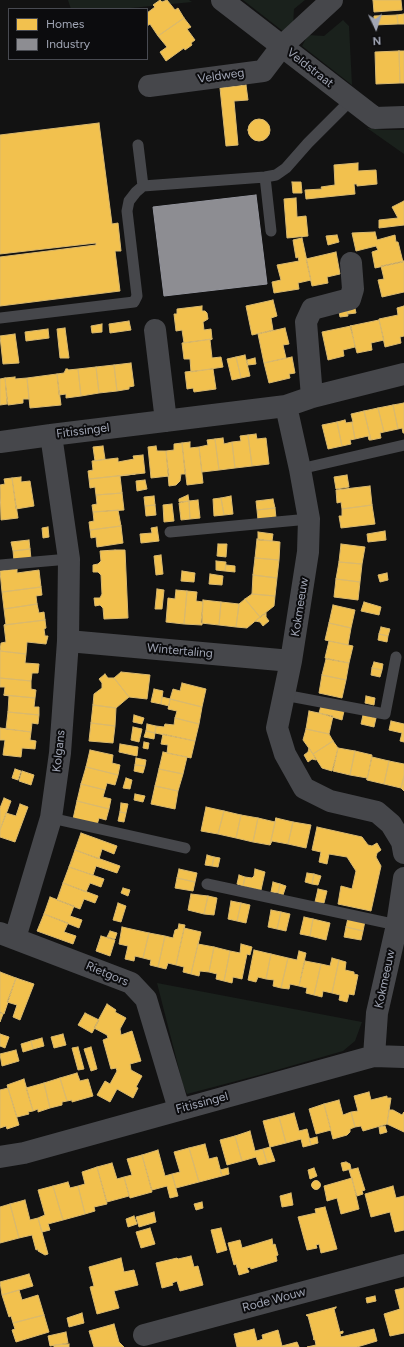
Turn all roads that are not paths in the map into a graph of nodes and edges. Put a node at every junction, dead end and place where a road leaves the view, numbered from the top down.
1 (222, 0) edge
2 (332, 0) edge
3 (282, 46) junction
4 (149, 86) dead end
5 (351, 100) junction
6 (404, 117) edge
7 (138, 145) dead end
8 (265, 178) junction
9 (143, 186) junction
10 (271, 232) dead end
11 (352, 263) dead end
12 (0, 318) edge
13 (155, 330) dead end
14 (404, 374) edge
15 (312, 397) junction
16 (286, 406) junction
17 (166, 421) junction
18 (51, 435) junction
19 (0, 442) edge
20 (404, 445) edge
21 (300, 469) junction
22 (309, 519) junction
23 (170, 532) dead end
24 (69, 559) junction
25 (0, 565) edge
26 (68, 641) junction
27 (396, 657) dead end
28 (291, 661) junction
29 (284, 695) junction
30 (51, 818) junction
31 (184, 848) dead end
32 (404, 853) edge
33 (404, 878) edge
34 (207, 884) dead end
35 (397, 925) junction
36 (7, 935) edge
37 (374, 1056) junction
38 (404, 1057) edge
39 (179, 1109) junction
40 (0, 1157) edge
41 (404, 1265) edge
42 (144, 1335) dead end

1 - 3 street, Veldstraat
2 - 3 street, Veldweg
3 - 4 street, Veldweg
3 - 5 street, Veldstraat
5 - 6 street, Veldstraat
5 - 8 lane
7 - 9 lane
8 - 9 lane
8 - 10 lane
9 - 12 lane
11 - 15 street
13 - 17 street
14 - 15 street, Fitissingel
15 - 16 street, Fitissingel
16 - 17 street, Fitissingel
16 - 21 street, Kokmeeuw
17 - 18 street, Fitissingel
18 - 19 street, Fitissingel
18 - 24 street, Kolgans
20 - 21 lane
21 - 22 street, Kokmeeuw
22 - 23 lane
22 - 28 street, Kokmeeuw
24 - 25 lane
24 - 26 street, Kolgans
26 - 28 street, Wintertaling
26 - 30 street, Kolgans
27 - 29 lane
28 - 29 street, Kokmeeuw
29 - 32 street, Kokmeeuw
30 - 31 lane
30 - 36 street, Kolgans
33 - 35 street, Kokmeeuw
34 - 35 lane
35 - 37 street, Kokmeeuw
36 - 39 street, Rietgors
37 - 38 street, Fitissingel
37 - 39 street, Fitissingel
39 - 40 street, Fitissingel
41 - 42 street, Rode Wouw

